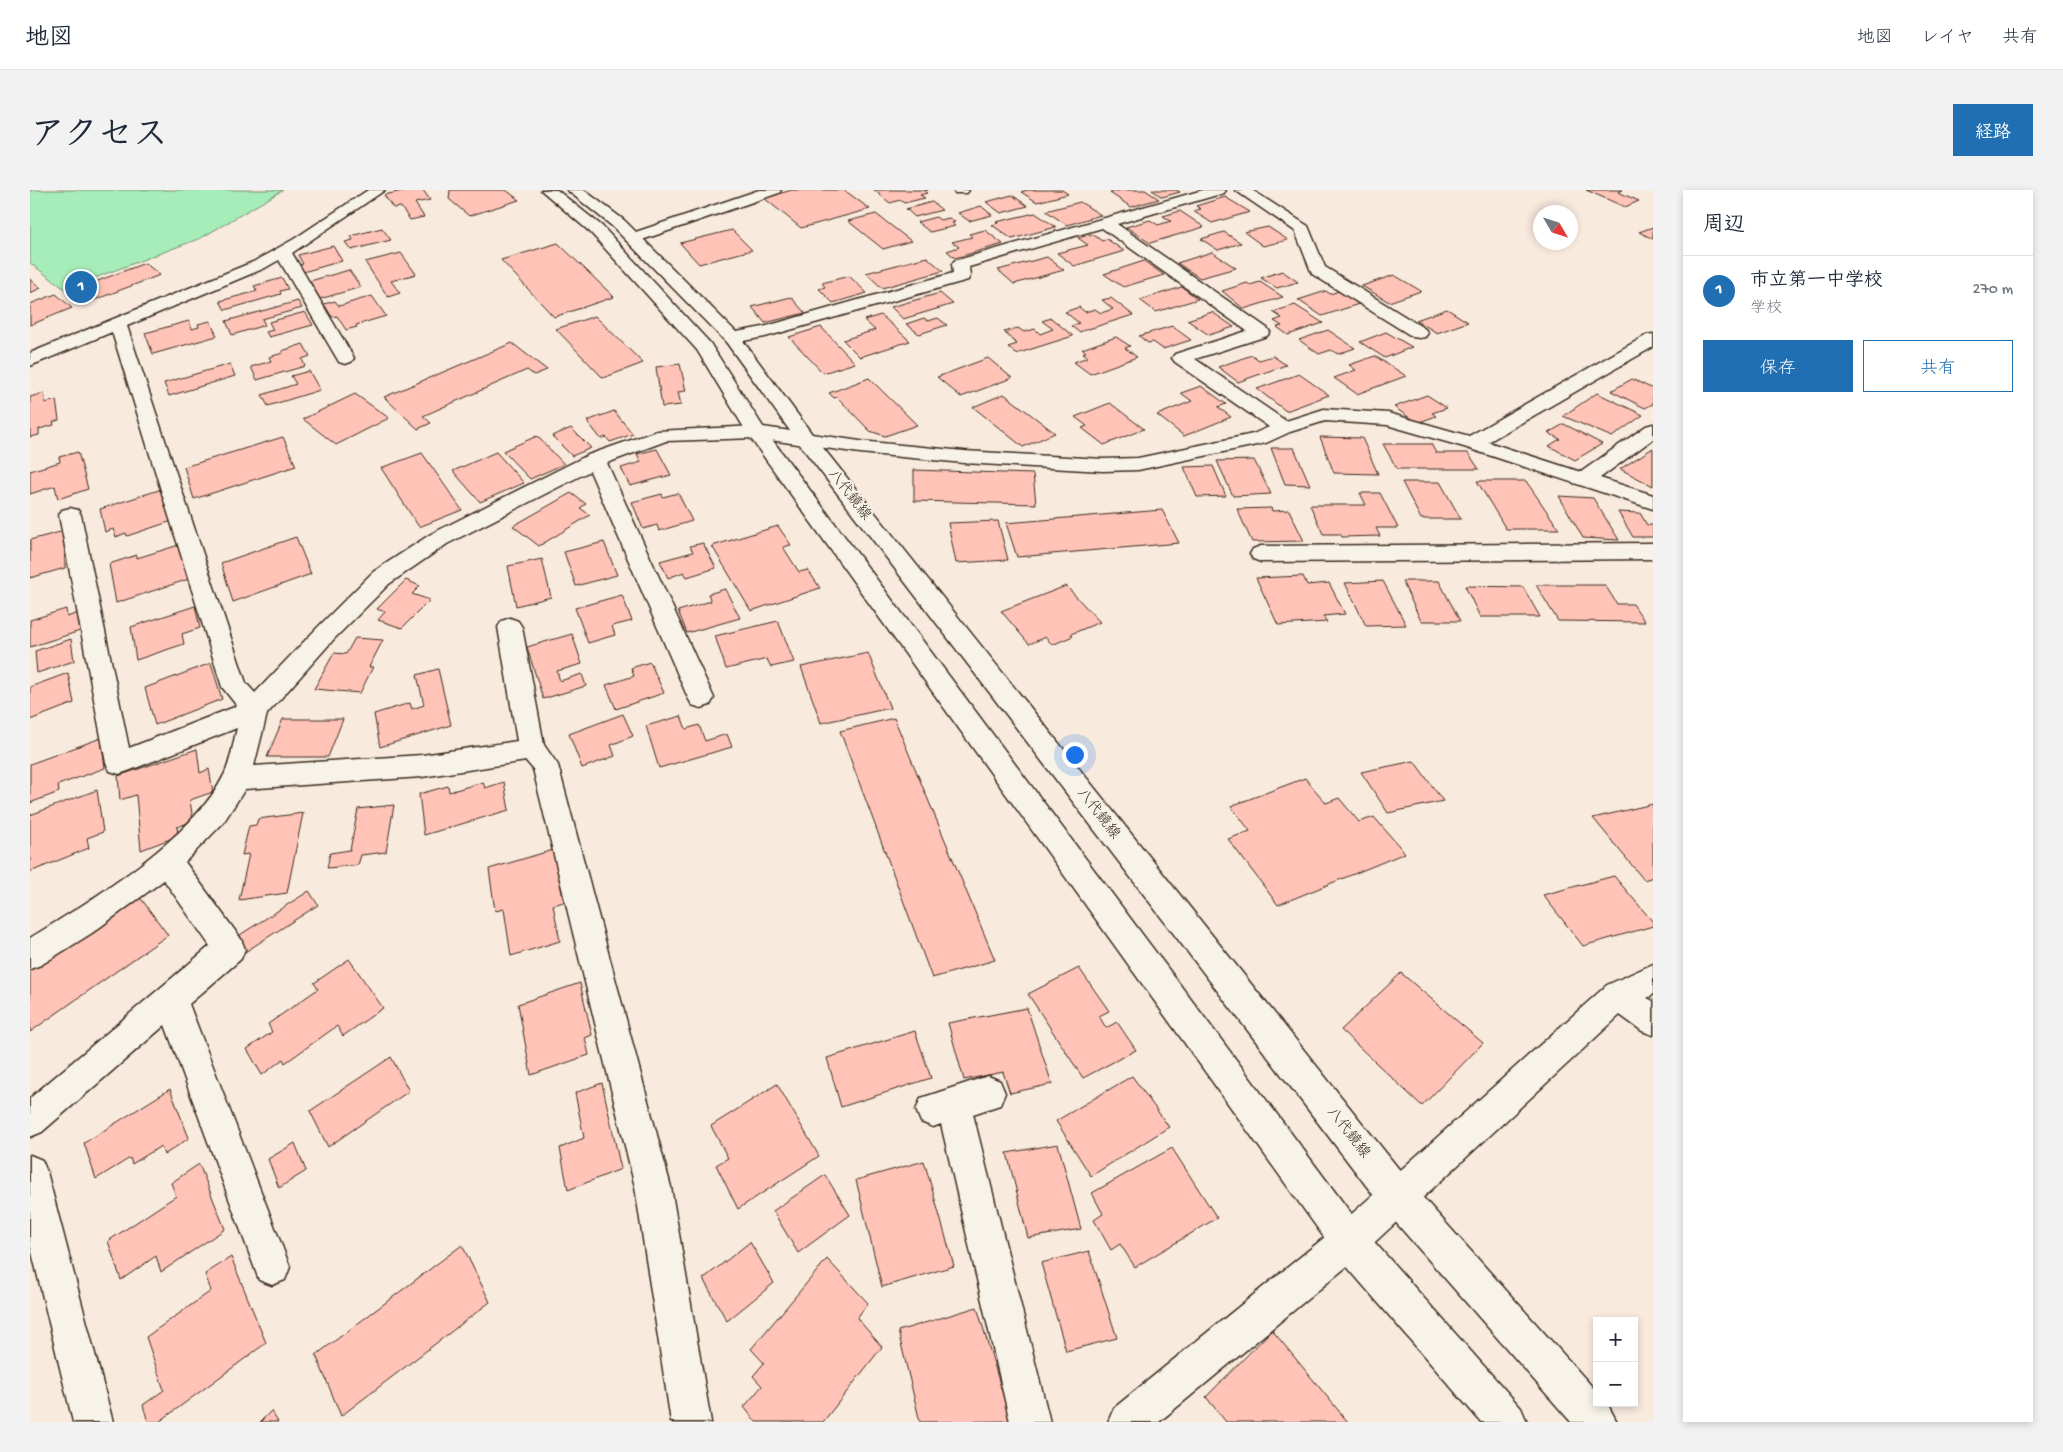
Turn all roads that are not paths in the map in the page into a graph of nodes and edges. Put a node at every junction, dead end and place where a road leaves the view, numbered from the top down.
1 (378, 190) edge
2 (548, 190) edge
3 (574, 190) edge
4 (774, 190) edge
5 (1219, 190) edge
6 (1242, 190) edge
7 (1105, 223) junction
8 (633, 238) junction
9 (282, 252) junction
10 (118, 324) junction
11 (1419, 333) dead end
12 (732, 338) junction
13 (1653, 339) edge
14 (345, 358) dead end
15 (30, 360) edge
16 (1283, 428) junction
17 (1653, 430) edge
18 (756, 432) junction
19 (804, 438) junction
20 (1471, 443) junction
21 (595, 460) junction
22 (1585, 479) junction
23 (1653, 502) edge
24 (70, 515) dead end
25 (1653, 552) edge
26 (1261, 554) dead end
27 (510, 627) dead end
28 (701, 698) dead end
29 (255, 710) junction
30 (532, 749) junction
31 (237, 778) junction
32 (166, 861) junction
33 (30, 956) edge
34 (1653, 978) edge
35 (1618, 996) junction
36 (171, 999) junction
37 (1653, 1020) edge
38 (988, 1093) dead end
39 (30, 1120) edge
40 (30, 1172) edge
41 (1397, 1196) junction
42 (1349, 1241) junction
43 (272, 1267) dead end
44 (93, 1422) edge
45 (691, 1422) edge
46 (1030, 1422) edge
47 (1128, 1422) edge
48 (1507, 1422) edge
49 (1597, 1422) edge

1 - 9 street
2 - 18 street
3 - 8 street, 八代鏡線
4 - 8 street
5 - 7 street
6 - 11 street
7 - 12 street
7 - 16 street
8 - 12 street, 八代鏡線
9 - 10 street
9 - 14 street
10 - 15 street
10 - 29 street
12 - 19 street, 八代鏡線
13 - 20 street
16 - 19 street
16 - 20 street
17 - 22 street
18 - 19 street
18 - 21 street
18 - 42 street
19 - 41 street, 八代鏡線
20 - 22 street
21 - 28 street
21 - 29 street
22 - 23 street
24 - 29 street
25 - 26 street
27 - 30 street
29 - 31 street
30 - 31 street
30 - 45 street
31 - 32 street
32 - 33 street
32 - 36 street
34 - 35 street
35 - 37 street
35 - 41 street
36 - 39 street
36 - 43 street
38 - 46 street
40 - 44 street
41 - 42 street
41 - 49 street, 八代鏡線
42 - 47 street
42 - 48 street

